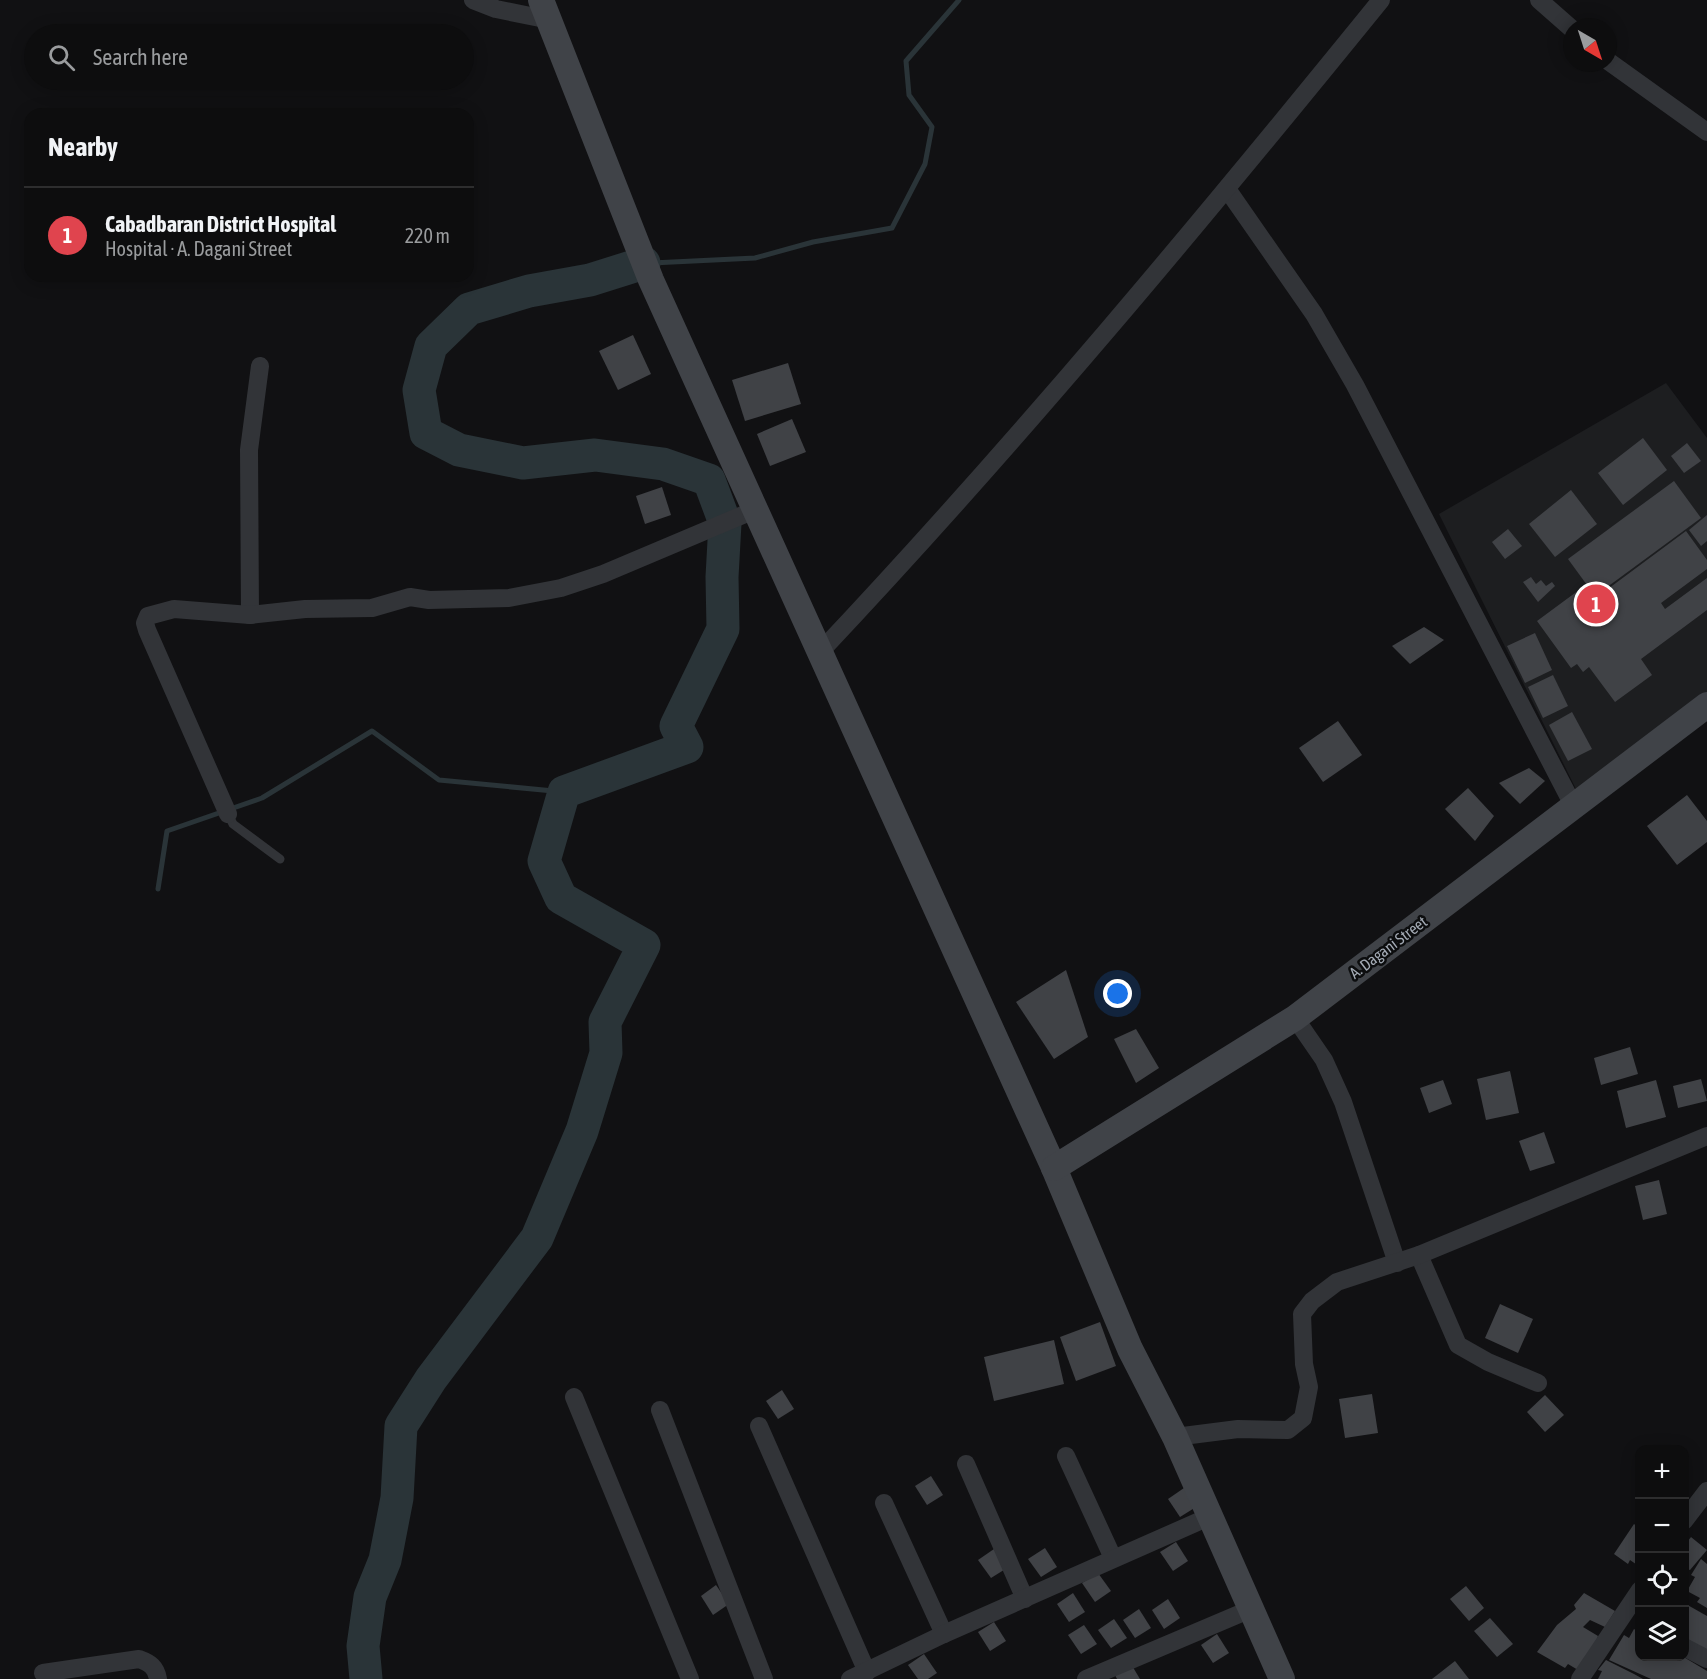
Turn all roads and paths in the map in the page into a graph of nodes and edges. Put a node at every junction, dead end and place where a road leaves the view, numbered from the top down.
1 (472, 0) edge
2 (1381, 0) edge
3 (1539, 0) edge
4 (546, 10) edge
5 (1563, 21) edge
6 (1617, 67) edge
7 (1707, 132) edge
8 (1227, 189) junction
9 (260, 366) dead end
10 (751, 512) junction
11 (250, 615) junction
12 (819, 652) junction
13 (1707, 705) edge
14 (1573, 805) junction
15 (228, 814) joint
16 (280, 859) dead end
17 (1295, 1018) junction
18 (1707, 1136) edge
19 (1054, 1168) junction
20 (1419, 1256) junction
21 (1396, 1263) junction
22 (1539, 1383) dead end
23 (574, 1397) dead end
24 (660, 1410) dead end
25 (759, 1426) dead end
26 (1175, 1437) junction
27 (1066, 1456) dead end
28 (966, 1464) dead end
29 (1707, 1491) edge
30 (884, 1503) dead end
31 (1689, 1514) edge
32 (1211, 1516) junction
33 (1113, 1558) junction
34 (1025, 1599) junction
35 (1251, 1609) junction
36 (1632, 1618) edge
37 (944, 1634) junction
38 (1689, 1650) edge
39 (1707, 1659) edge
40 (43, 1673) dead end
41 (858, 1676) edge
42 (158, 1679) edge
43 (690, 1679) edge
44 (764, 1679) edge
45 (1086, 1679) edge
46 (1282, 1679) edge
47 (1580, 1679) edge

1 - 4 street
2 - 8 street
3 - 5 street
4 - 10 main road
6 - 7 street
8 - 12 street
8 - 14 street
9 - 11 street
10 - 11 street
10 - 12 main road
11 - 15 street
12 - 19 main road
13 - 14 main road, A. Dagani Street
14 - 17 main road, A. Dagani Street
15 - 16 lane
17 - 19 main road, A. Dagani Street
17 - 21 street
18 - 20 street
19 - 26 main road
20 - 21 street
20 - 22 street
21 - 26 street
23 - 43 street
24 - 44 street
25 - 41 street
26 - 32 main road
27 - 33 street
28 - 34 street
29 - 31 street
30 - 37 street
32 - 33 street
32 - 35 main road
33 - 34 street
34 - 37 street
35 - 45 street
35 - 46 main road
36 - 47 street
37 - 41 street
38 - 39 street
40 - 42 street

